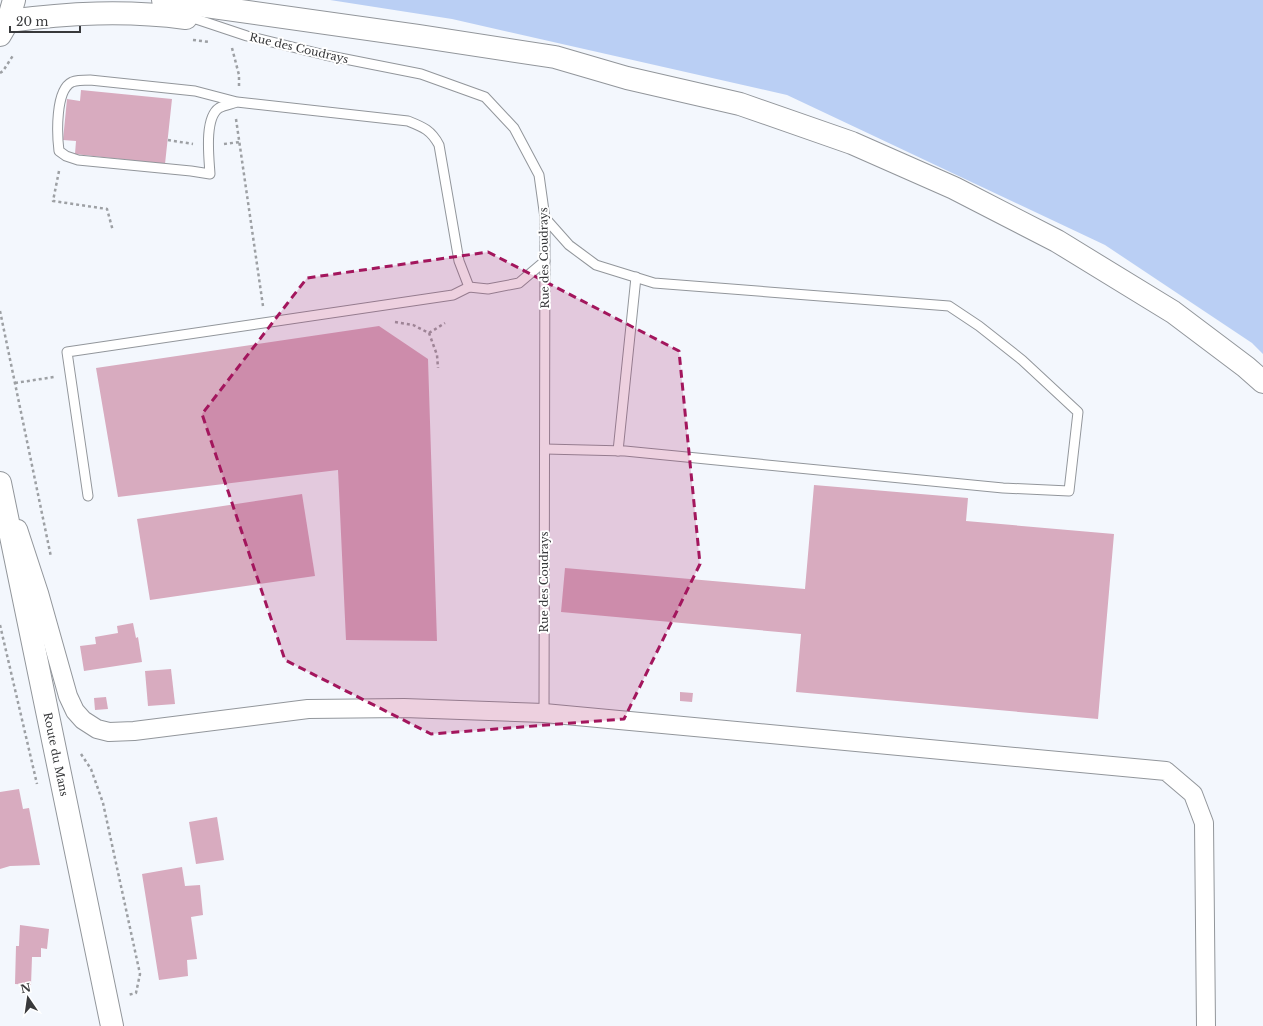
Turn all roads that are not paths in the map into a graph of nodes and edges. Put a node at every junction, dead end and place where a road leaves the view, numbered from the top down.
1 (14, 0) edge
2 (162, 0) edge
3 (196, 19) junction
4 (4, 28) edge
5 (627, 78) junction
6 (237, 102) junction
7 (545, 218) junction
8 (545, 260) junction
9 (636, 277) junction
10 (469, 287) junction
11 (1263, 382) edge
12 (545, 450) junction
13 (618, 451) junction
14 (0, 472) edge
15 (0, 483) edge
16 (88, 496) dead end
17 (544, 713) junction
18 (112, 1026) edge
19 (1206, 1026) edge

1 - 4 main road
2 - 5 main road
3 - 4 main road
3 - 5 main road
3 - 7 lane, Rue des Coudrays
5 - 11 main road
6 - 6 lane
6 - 10 lane
7 - 8 lane, Rue des Coudrays
7 - 9 lane
8 - 10 lane
8 - 12 lane, Rue des Coudrays
9 - 13 lane
9 - 13 lane
10 - 16 lane
12 - 13 lane
12 - 17 lane, Rue des Coudrays
14 - 17 street
15 - 18 main road, Route du Mans
17 - 19 street

